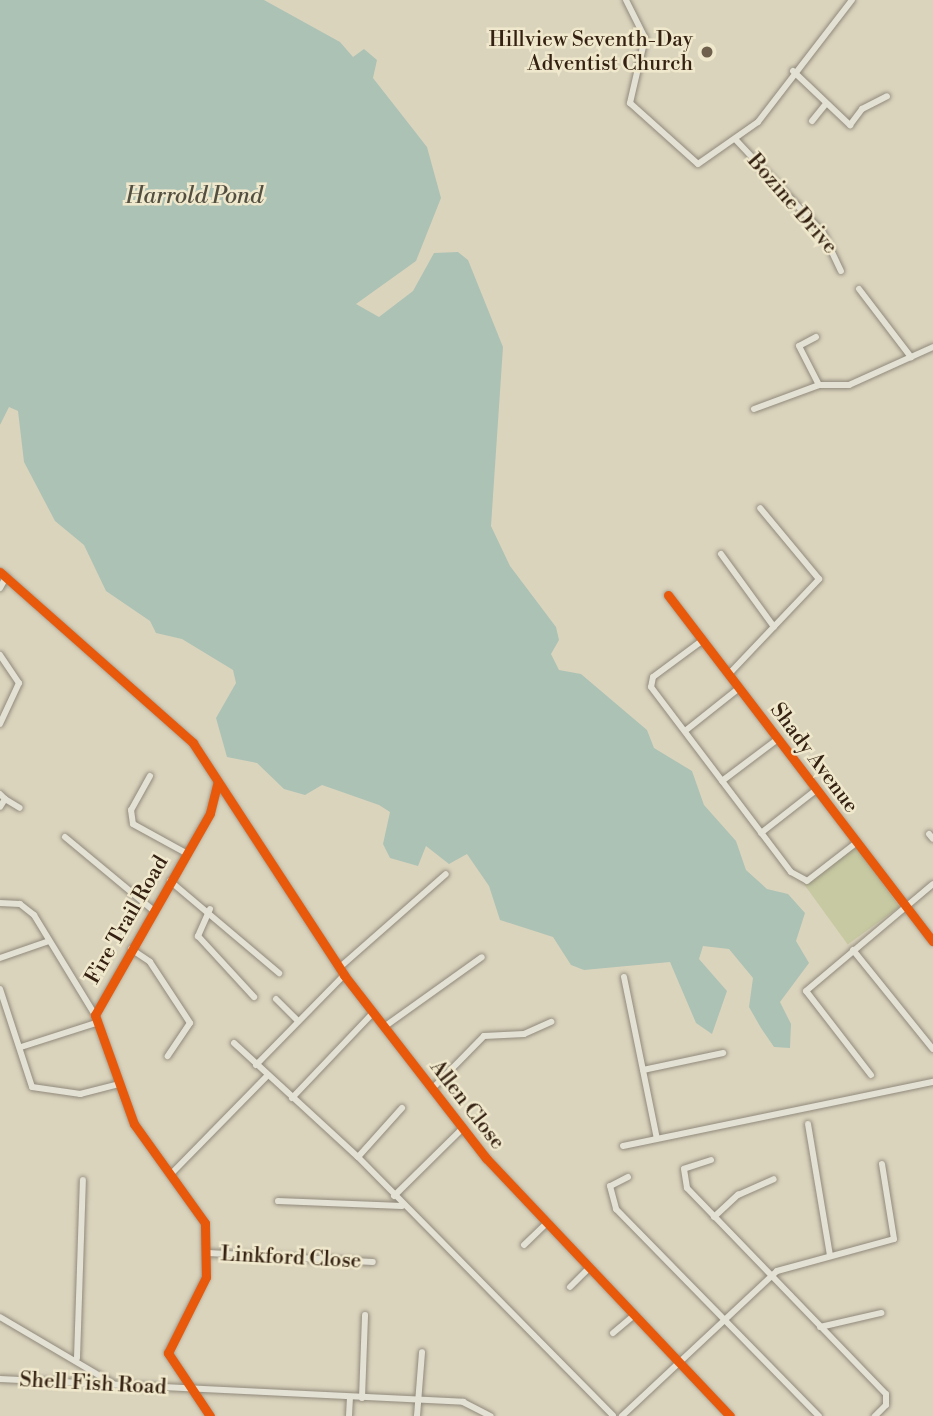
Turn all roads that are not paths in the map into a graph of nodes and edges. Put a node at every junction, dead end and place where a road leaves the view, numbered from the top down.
1 (626, 0) edge
2 (852, 0) edge
3 (793, 71) junction
4 (887, 96) dead end
5 (825, 105) junction
6 (812, 121) dead end
7 (736, 140) junction
8 (841, 271) dead end
9 (859, 289) dead end
10 (816, 337) dead end
11 (933, 347) edge
12 (912, 357) junction
13 (819, 385) junction
14 (754, 409) dead end
15 (760, 508) dead end
16 (721, 554) dead end
17 (3, 575) edge
18 (0, 588) edge
19 (668, 595) dead end
20 (774, 627) junction
21 (703, 640) junction
22 (0, 655) edge
23 (729, 674) junction
24 (739, 688) junction
25 (0, 724) edge
26 (685, 731) junction
27 (778, 739) junction
28 (150, 776) dead end
29 (218, 782) junction
30 (722, 782) junction
31 (816, 790) junction
32 (3, 797) edge
33 (0, 807) edge
34 (20, 808) dead end
35 (761, 833) junction
36 (65, 837) dead end
37 (856, 843) junction
38 (186, 853) junction
39 (446, 874) dead end
40 (170, 881) junction
41 (933, 884) edge
42 (0, 903) edge
43 (905, 907) junction
44 (210, 909) junction
45 (153, 910) junction
46 (49, 941) junction
47 (933, 941) edge
48 (131, 949) junction
49 (853, 950) junction
50 (482, 957) dead end
51 (0, 958) edge
52 (339, 968) junction
53 (279, 973) dead end
54 (344, 975) junction
55 (624, 977) dead end
56 (0, 989) edge
57 (254, 997) dead end
58 (276, 999) dead end
59 (373, 1013) junction
60 (95, 1015) junction
61 (298, 1021) junction
62 (551, 1022) dead end
63 (96, 1023) junction
64 (384, 1027) junction
65 (234, 1044) dead end
66 (21, 1047) junction
67 (933, 1049) edge
68 (723, 1054) dead end
69 (168, 1056) dead end
70 (256, 1065) junction
71 (643, 1070) junction
72 (268, 1075) junction
73 (871, 1075) dead end
74 (933, 1082) edge
75 (119, 1083) junction
76 (432, 1089) junction
77 (292, 1098) junction
78 (402, 1108) dead end
79 (808, 1124) dead end
80 (463, 1128) junction
81 (657, 1139) junction
82 (623, 1146) dead end
83 (358, 1157) junction
84 (711, 1160) dead end
85 (882, 1164) dead end
86 (172, 1173) junction
87 (628, 1177) dead end
88 (774, 1179) dead end
89 (83, 1180) dead end
90 (394, 1196) junction
91 (278, 1200) dead end
92 (402, 1206) junction
93 (714, 1217) junction
94 (545, 1225) junction
95 (524, 1245) dead end
96 (208, 1253) junction
97 (830, 1255) junction
98 (373, 1262) dead end
99 (588, 1269) junction
100 (771, 1276) junction
101 (570, 1287) dead end
102 (881, 1313) dead end
103 (365, 1315) dead end
104 (633, 1315) junction
105 (0, 1317) edge
106 (725, 1321) junction
107 (820, 1327) junction
108 (613, 1333) dead end
109 (422, 1352) dead end
110 (77, 1358) junction
111 (677, 1363) junction
112 (0, 1379) edge
113 (114, 1384) junction
114 (187, 1390) junction
115 (350, 1398) junction
116 (362, 1398) junction
117 (418, 1402) junction
118 (210, 1416) edge
119 (349, 1416) edge
120 (417, 1416) edge
121 (491, 1416) edge
122 (613, 1416) edge
123 (622, 1416) edge
124 (730, 1416) edge
125 (819, 1416) edge
126 (875, 1416) edge

1 - 7 street
2 - 3 street
3 - 5 street
3 - 7 street
4 - 5 street
5 - 6 street
7 - 8 street, Bozine Drive
9 - 12 street
10 - 13 street
11 - 12 street
12 - 13 street
13 - 14 street
15 - 20 street
16 - 20 street
17 - 18 street
17 - 29 street
19 - 21 street, Shady Avenue
20 - 23 street
21 - 23 street, Shady Avenue
21 - 26 street
22 - 25 street
23 - 24 street, Shady Avenue
24 - 26 street
24 - 27 street, Shady Avenue
26 - 30 street
27 - 30 street
27 - 31 street, Shady Avenue
28 - 38 street
29 - 38 street, Fire Trail Road
29 - 52 street, Allen Close
30 - 35 street
31 - 35 street
31 - 37 street, Shady Avenue
32 - 33 street
32 - 34 street
35 - 37 street
36 - 45 street
37 - 43 street, Shady Avenue
38 - 40 street, Fire Trail Road
39 - 52 street
40 - 44 street
40 - 45 street, Fire Trail Road
41 - 43 street
42 - 46 street
43 - 47 street, Shady Avenue
43 - 49 street
44 - 53 street
44 - 57 street
45 - 48 street, Fire Trail Road
46 - 51 street
46 - 60 street
48 - 60 street, Fire Trail Road
48 - 69 street
49 - 67 street
49 - 73 street
50 - 64 street
52 - 54 street, Allen Close
54 - 59 street, Allen Close
54 - 61 street
55 - 71 street
56 - 66 street
58 - 61 street
59 - 64 street, Allen Close
59 - 77 street
60 - 63 street, Fire Trail Road
61 - 70 street
62 - 76 street
63 - 66 street
63 - 75 street, Fire Trail Road
64 - 76 street, Allen Close
65 - 70 street
66 - 75 street
68 - 71 street
70 - 72 street
71 - 81 street
72 - 77 street
72 - 86 street
74 - 81 street
75 - 86 street, Fire Trail Road
76 - 80 street, Allen Close
77 - 83 street
78 - 83 street
79 - 97 street
80 - 90 street
80 - 94 street, Allen Close
81 - 82 street
83 - 90 street
84 - 93 street
85 - 97 street
86 - 96 street, Fire Trail Road
87 - 106 street
88 - 93 street
89 - 110 street
90 - 92 street
91 - 92 street
92 - 122 street
93 - 100 street
94 - 95 street
94 - 99 street, Allen Close
96 - 98 street, Linkford Close
96 - 114 street, Fire Trail Road
97 - 100 street
99 - 101 street
99 - 104 street, Allen Close
100 - 106 street
100 - 107 street
102 - 107 street
103 - 116 street
104 - 108 street
104 - 111 street, Allen Close
105 - 110 street
106 - 111 street
106 - 125 street
107 - 126 street
109 - 117 street
110 - 113 street
111 - 123 street
111 - 124 street, Allen Close
112 - 113 street, Shell Fish Road
113 - 114 street, Shell Fish Road
114 - 115 street, Shell Fish Road
114 - 118 street, Fire Trail Road
115 - 116 street, Shell Fish Road
115 - 119 street
116 - 117 street, Shell Fish Road
117 - 120 street
117 - 121 street, Shell Fish Road

